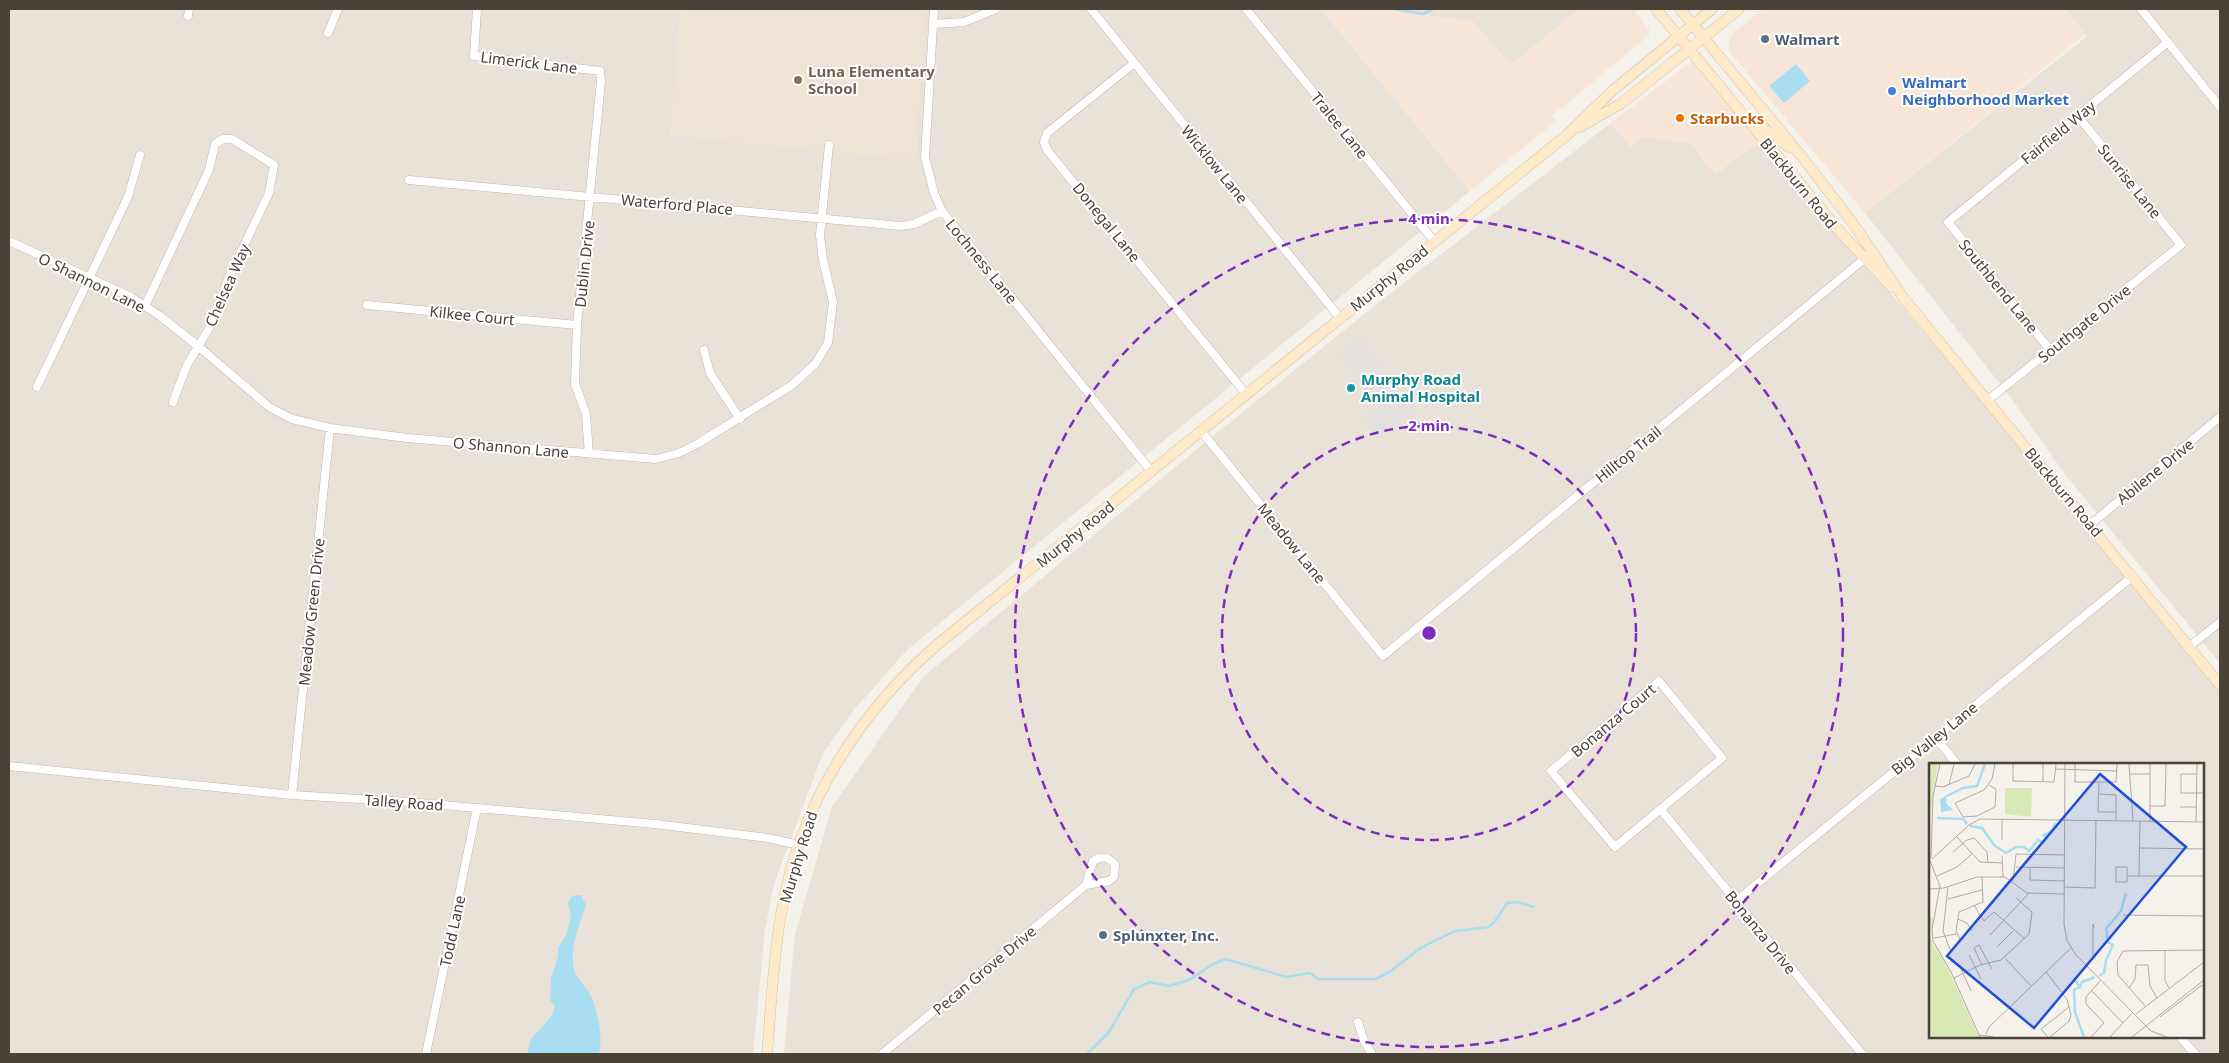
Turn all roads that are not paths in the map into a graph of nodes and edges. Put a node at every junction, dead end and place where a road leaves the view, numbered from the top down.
1 (338, 9) edge
2 (477, 9) edge
3 (934, 9) edge
4 (996, 9) edge
5 (1091, 9) edge
6 (1246, 9) edge
7 (1656, 9) edge
8 (1680, 9) edge
9 (1712, 9) edge
10 (1739, 9) edge
11 (2141, 9) edge
12 (934, 24) junction
13 (1694, 24) junction
14 (328, 33) dead end
15 (1679, 37) junction
16 (1704, 37) junction
17 (2168, 42) junction
18 (1690, 49) junction
19 (1133, 64) junction
20 (600, 71) joint
21 (2220, 107) edge
22 (2078, 116) junction
23 (1757, 132) junction
24 (1568, 134) junction
25 (829, 145) dead end
26 (140, 155) dead end
27 (1802, 157) junction
28 (409, 180) dead end
29 (1826, 189) junction
30 (590, 197) junction
31 (1812, 199) junction
32 (942, 211) junction
33 (822, 218) junction
34 (1948, 222) joint
35 (9, 242) edge
36 (1434, 242) junction
37 (2181, 245) joint
38 (1872, 252) junction
39 (1864, 260) junction
40 (88, 279) junction
41 (1906, 300) junction
42 (368, 305) dead end
43 (144, 306) junction
44 (1340, 318) junction
45 (577, 325) junction
46 (198, 346) junction
47 (704, 350) dead end
48 (2050, 350) junction
49 (37, 387) dead end
50 (1246, 394) junction
51 (1988, 400) junction
52 (173, 402) dead end
53 (2220, 417) edge
54 (740, 419) junction
55 (330, 428) junction
56 (1201, 431) junction
57 (589, 455) junction
58 (1151, 472) junction
59 (2091, 524) junction
60 (2133, 576) junction
61 (2220, 622) edge
62 (2189, 647) junction
63 (1383, 656) joint
64 (2220, 684) edge
65 (1934, 737) junction
66 (1956, 763) edge
67 (9, 766) edge
68 (292, 795) junction
69 (477, 808) junction
70 (1661, 810) junction
71 (799, 845) junction
72 (1086, 885) dead end
73 (1736, 902) junction
74 (1358, 1022) dead end
75 (2181, 1038) edge
76 (426, 1054) edge
77 (767, 1054) edge
78 (882, 1054) edge
79 (1372, 1054) edge
80 (1862, 1054) edge
81 (2195, 1054) edge

1 - 14 street
2 - 20 street, Limerick Lane
3 - 12 street, Lochness Lane
4 - 12 street
5 - 19 street, Wicklow Lane
6 - 36 street, Tralee Lane
7 - 15 main road, Blackburn Road
8 - 13 main road, Blackburn Road
9 - 13 main road, Murphy Road
10 - 16 main road, Murphy Road
11 - 17 street
12 - 32 street, Lochness Lane
13 - 15 main road, Murphy Road
13 - 16 main road, Blackburn Road
15 - 18 main road, Blackburn Road
15 - 24 main road, Murphy Road
16 - 18 main road, Murphy Road
16 - 27 main road, Blackburn Road
17 - 21 street
17 - 22 street, Fairfield Way
18 - 23 main road, Blackburn Road
18 - 24 main road, Murphy Road
19 - 44 street, Wicklow Lane
19 - 50 street, Donegal Lane
20 - 30 street, Dublin Drive
22 - 34 street, Fairfield Way
22 - 37 street, Sunrise Lane
23 - 27 main road
23 - 31 main road, Blackburn Road
24 - 36 main road, Murphy Road
25 - 33 street, O Shannon Lane
26 - 40 street
27 - 29 main road, Blackburn Road
28 - 30 street, Waterford Place
29 - 31 main road
29 - 38 main road, Blackburn Road
30 - 33 street, Waterford Place
30 - 45 street, Dublin Drive
31 - 39 main road, Blackburn Road
32 - 33 street, Waterford Place
32 - 58 street, Lochness Lane
33 - 54 street, O Shannon Lane
34 - 48 street, Southbend Lane
35 - 40 street, O Shannon Lane
36 - 44 main road, Murphy Road
37 - 48 street, Southgate Drive
38 - 39 street, Hilltop Trail
38 - 41 main road, Blackburn Road
39 - 41 main road, Blackburn Road
39 - 63 street, Hilltop Trail
40 - 43 street, O Shannon Lane
40 - 49 street
41 - 51 main road, Blackburn Road
42 - 45 street, Kilkee Court
43 - 46 street, O Shannon Lane
43 - 46 street, Chelsea Way
44 - 50 main road, Murphy Road
45 - 57 street, Dublin Drive
46 - 52 street, Chelsea Way
46 - 55 street, O Shannon Lane
47 - 54 street
48 - 51 street, Southgate Drive
50 - 56 main road, Murphy Road
51 - 59 main road, Blackburn Road
53 - 59 street, Abilene Drive
54 - 57 street, O Shannon Lane
55 - 57 street, O Shannon Lane
55 - 68 street, Meadow Green Drive
56 - 58 main road, Murphy Road
56 - 63 street, Meadow Lane
58 - 71 main road, Murphy Road
59 - 60 main road, Blackburn Road
60 - 62 main road, Blackburn Road
60 - 65 street, Big Valley Lane
61 - 62 street
62 - 64 main road, Blackburn Road
65 - 66 street
65 - 73 street, Big Valley Lane
67 - 68 street, Talley Road
68 - 69 street, Talley Road
69 - 71 street, Talley Road
69 - 76 street, Todd Lane
70 - 70 street, Bonanza Court
70 - 73 street, Bonanza Drive
71 - 77 main road, Murphy Road
72 - 78 street, Pecan Grove Drive
73 - 80 street, Bonanza Drive
74 - 79 street
75 - 81 street

